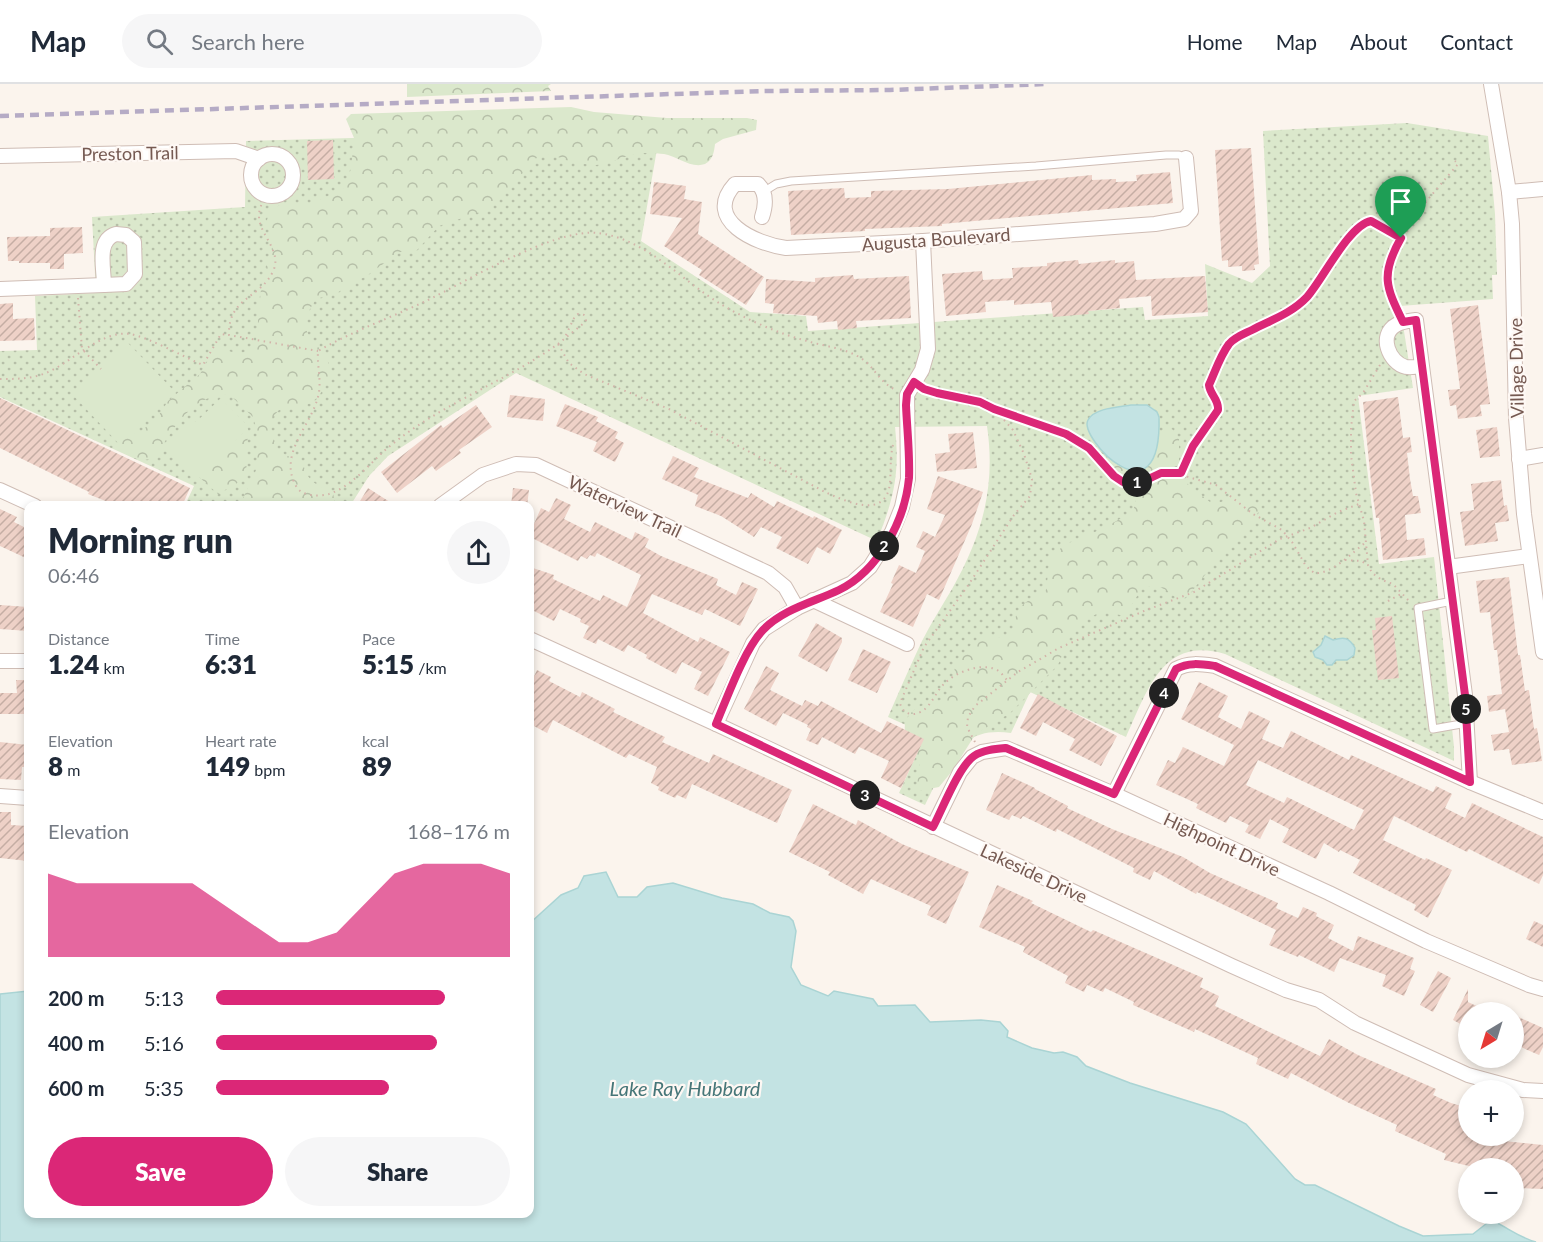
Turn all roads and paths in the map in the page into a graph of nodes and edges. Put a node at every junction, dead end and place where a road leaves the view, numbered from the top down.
1 (1491, 84) edge
2 (0, 156) edge
3 (1186, 158) joint
4 (259, 159) junction
5 (1455, 161) dead end
6 (1543, 189) edge
7 (763, 192) junction
8 (1509, 192) junction
9 (266, 194) junction
10 (762, 217) dead end
11 (1401, 238) junction
12 (923, 241) junction
13 (104, 285) dead end
14 (77, 286) junction
15 (0, 289) edge
16 (1403, 322) junction
17 (229, 335) junction
18 (564, 339) junction
19 (558, 344) junction
20 (83, 350) junction
21 (318, 351) junction
22 (1392, 356) junction
23 (1421, 366) junction
24 (101, 369) dead end
25 (0, 379) edge
26 (911, 388) junction
27 (994, 409) junction
28 (908, 438) junction
29 (1543, 455) edge
30 (1519, 459) junction
31 (1181, 473) junction
32 (0, 490) edge
33 (24, 501) edge
34 (447, 501) edge
35 (1359, 504) junction
36 (1287, 536) junction
37 (1366, 542) junction
38 (1529, 556) junction
39 (1345, 560) junction
40 (1368, 565) junction
41 (1448, 567) junction
42 (1402, 593) junction
43 (813, 600) junction
44 (1388, 601) dead end
45 (1452, 601) junction
46 (797, 608) junction
47 (1418, 608) junction
48 (534, 641) edge
49 (907, 644) dead end
50 (1543, 652) edge
51 (0, 661) edge
52 (24, 662) edge
53 (1008, 680) junction
54 (1467, 723) junction
55 (716, 724) junction
56 (982, 752) junction
57 (1470, 782) junction
58 (1114, 794) junction
59 (0, 796) edge
60 (24, 798) edge
61 (1543, 812) edge
62 (933, 827) junction
63 (1543, 989) edge
64 (1543, 1091) edge

1 - 8 street, Village Drive
2 - 4 street, Preston Trail
3 - 7 lane
3 - 12 street, Augusta Boulevard
4 - 9 street
4 - 9 street, Preston Trail
5 - 11 path
6 - 8 street
7 - 10 street
7 - 12 street, Augusta Boulevard
8 - 30 street, Village Drive
9 - 17 path
11 - 16 path
11 - 31 path
12 - 26 street
13 - 14 street
14 - 15 street
14 - 20 path
16 - 22 street
16 - 23 street
17 - 20 path
17 - 21 path
18 - 18 path
18 - 19 path
19 - 21 path
19 - 28 path
20 - 24 path
20 - 25 path
21 - 26 path
22 - 23 street
22 - 35 path
23 - 41 street
26 - 27 path
26 - 28 street
27 - 31 path
27 - 53 path
28 - 43 street
29 - 30 street
30 - 38 street, Village Drive
31 - 36 path
32 - 33 street
34 - 46 street, Waterview Trail
35 - 36 path
35 - 37 path
36 - 39 path
36 - 53 path
37 - 39 path
37 - 40 path
38 - 41 street
38 - 50 street, Village Drive
39 - 40 path
40 - 42 path
41 - 45 street
42 - 44 path
42 - 47 path
43 - 46 street
43 - 49 street
45 - 47 lane
45 - 54 street
46 - 55 street
47 - 54 lane
48 - 55 street, Lakeside Drive
51 - 52 street
53 - 56 path
54 - 57 street
55 - 62 street, Lakeside Drive
56 - 58 street, Highpoint Drive
56 - 62 street
57 - 58 street
57 - 61 street
58 - 63 street, Highpoint Drive
59 - 60 street
62 - 64 street, Lakeside Drive

